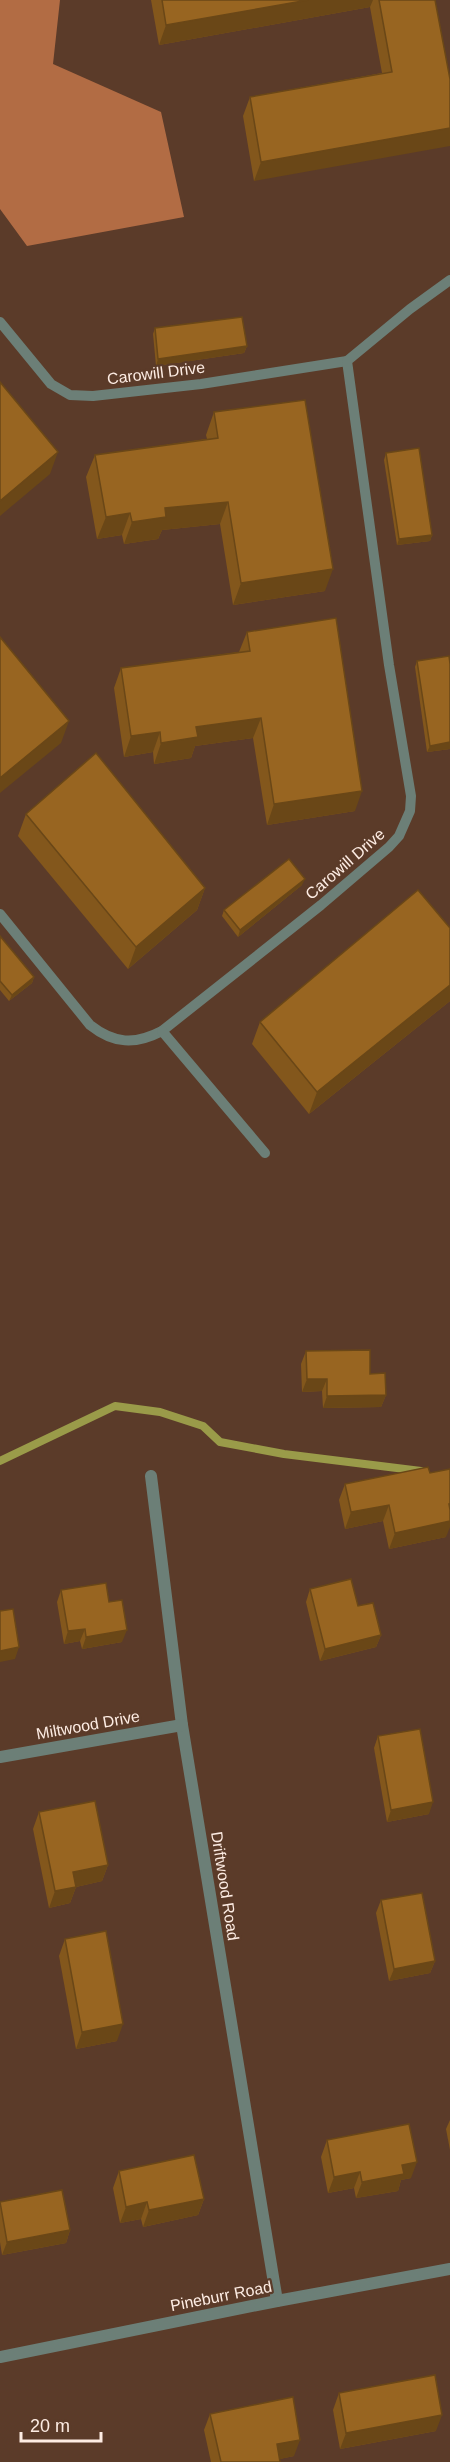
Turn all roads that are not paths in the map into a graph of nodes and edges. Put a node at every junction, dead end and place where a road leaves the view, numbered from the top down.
1 (450, 280) edge
2 (0, 322) edge
3 (347, 361) junction
4 (0, 914) edge
5 (162, 1031) junction
6 (265, 1153) dead end
7 (151, 1476) dead end
8 (182, 1725) junction
9 (0, 1757) edge
10 (450, 2269) edge
11 (277, 2301) junction
12 (0, 2357) edge

1 - 3 lane
2 - 3 lane, Carowill Drive
3 - 5 lane, Carowill Drive
4 - 5 lane, Carowill Drive
5 - 6 lane
7 - 8 street, Driftwood Road
8 - 9 street, Miltwood Drive
8 - 11 street, Driftwood Road
10 - 11 street, Pineburr Road
11 - 12 street, Pineburr Road

